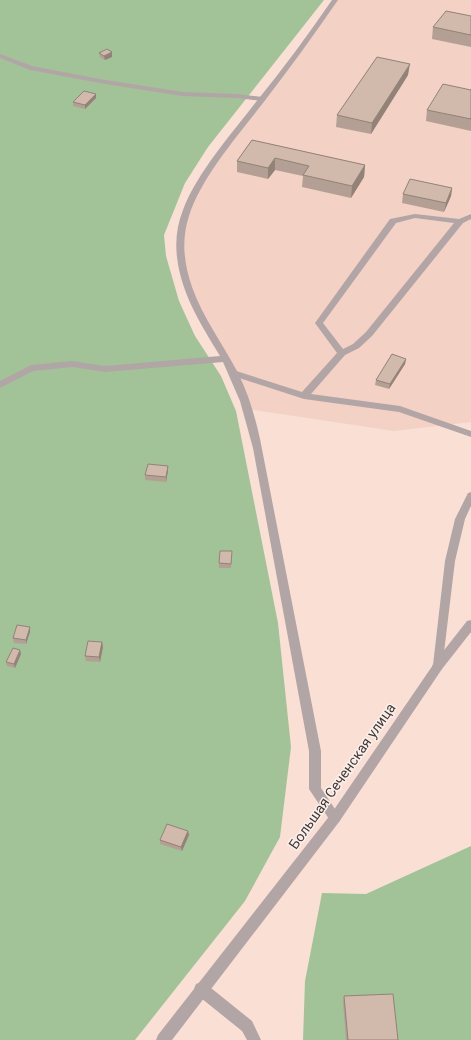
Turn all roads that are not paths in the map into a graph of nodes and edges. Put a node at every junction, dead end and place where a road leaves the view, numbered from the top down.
1 (335, 0) edge
2 (0, 56) edge
3 (263, 99) junction
4 (471, 216) edge
5 (460, 221) junction
6 (342, 353) junction
7 (224, 359) junction
8 (233, 374) junction
9 (0, 385) edge
10 (304, 396) junction
11 (471, 434) edge
12 (471, 496) edge
13 (471, 624) edge
14 (438, 666) junction
15 (335, 818) junction
16 (201, 989) junction
17 (163, 1040) edge
18 (254, 1040) edge

1 - 3 street
2 - 3 street
3 - 7 street
4 - 5 street
5 - 6 street
5 - 6 street
6 - 10 street
7 - 8 street
7 - 9 street
8 - 10 street
8 - 15 street
10 - 11 street
12 - 14 street, Большая Сеченская улица
13 - 14 street
14 - 15 street, Большая Сеченская улица
15 - 16 street, Большая Сеченская улица
16 - 17 street, Большая Сеченская улица
16 - 18 street

